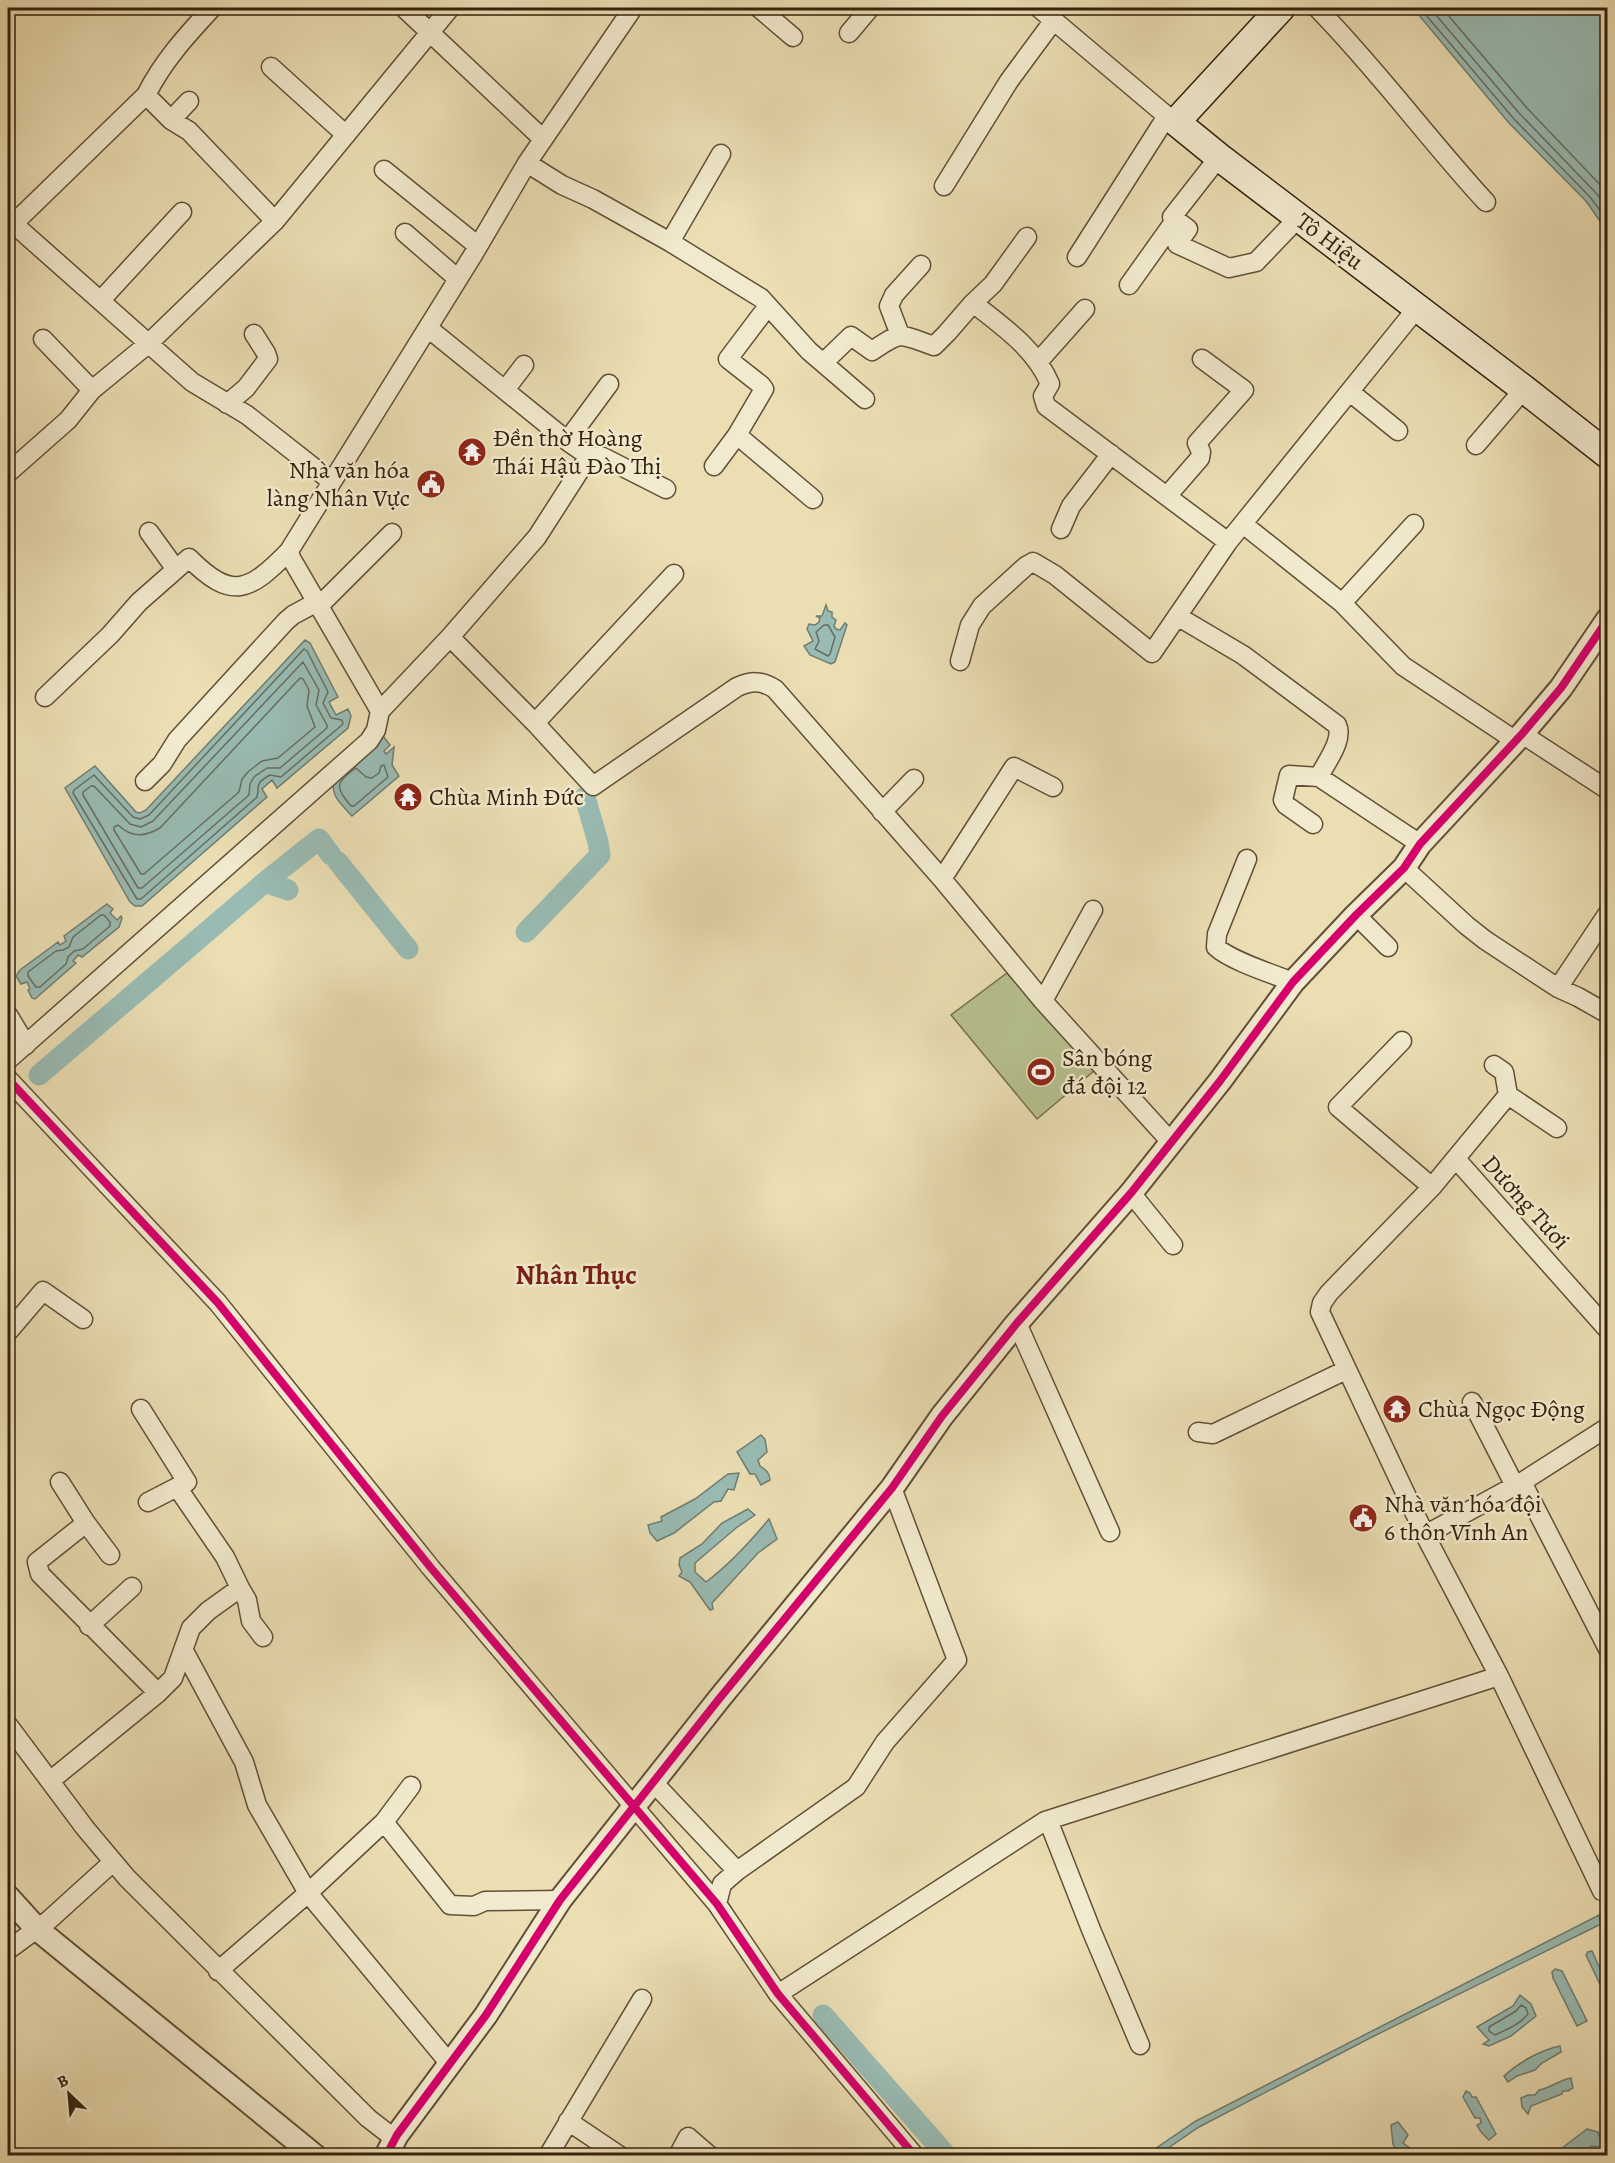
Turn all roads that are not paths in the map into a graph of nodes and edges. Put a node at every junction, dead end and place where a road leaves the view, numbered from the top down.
1 (212, 8) edge
2 (404, 8) edge
3 (450, 8) edge
4 (633, 8) edge
5 (759, 8) edge
6 (870, 8) edge
7 (1039, 8) edge
8 (1281, 8) edge
9 (1317, 8) edge
10 (1054, 20) junction
11 (431, 32) junction
12 (849, 33) dead end
13 (793, 38) dead end
14 (271, 68) dead end
15 (146, 95) junction
16 (189, 101) dead end
17 (1171, 119) junction
18 (171, 120) junction
19 (346, 135) junction
20 (543, 139) junction
21 (721, 154) dead end
22 (1219, 157) junction
23 (527, 163) junction
24 (384, 170) dead end
25 (944, 186) dead end
26 (1486, 202) dead end
27 (182, 212) dead end
28 (1299, 218) junction
29 (1176, 219) junction
30 (275, 220) junction
31 (9, 223) edge
32 (405, 233) dead end
33 (1027, 237) dead end
34 (670, 242) junction
35 (478, 246) junction
36 (1077, 257) dead end
37 (921, 265) dead end
38 (458, 279) junction
39 (1129, 285) dead end
40 (101, 300) junction
41 (973, 303) junction
42 (768, 306) junction
43 (1418, 308) junction
44 (1085, 309) dead end
45 (428, 328) junction
46 (254, 334) dead end
47 (900, 335) junction
48 (43, 339) dead end
49 (148, 344) junction
50 (1202, 359) dead end
51 (823, 363) junction
52 (1038, 363) junction
53 (524, 365) dead end
54 (609, 384) dead end
55 (1524, 389) junction
56 (92, 390) junction
57 (505, 390) junction
58 (1350, 392) junction
59 (865, 399) dead end
60 (227, 404) junction
61 (1398, 431) dead end
62 (736, 435) junction
63 (567, 441) junction
64 (1476, 445) dead end
65 (1111, 454) junction
66 (1608, 455) edge
67 (589, 456) junction
68 (714, 466) dead end
69 (8, 472) edge
70 (331, 482) junction
71 (666, 489) dead end
72 (1167, 496) junction
73 (813, 499) dead end
74 (1244, 524) junction
75 (1414, 524) dead end
76 (1061, 529) dead end
77 (149, 532) dead end
78 (392, 533) dead end
79 (1228, 542) junction
80 (289, 551) junction
81 (175, 568) junction
82 (674, 574) dead end
83 (1342, 603) junction
84 (318, 604) junction
85 (1177, 616) junction
86 (1608, 619) edge
87 (450, 637) junction
88 (960, 661) dead end
89 (45, 697) dead end
90 (380, 711) junction
91 (535, 723) junction
92 (1519, 738) junction
93 (1319, 777) junction
94 (914, 779) dead end
95 (145, 781) dead end
96 (1053, 787) dead end
97 (1608, 790) edge
98 (882, 812) junction
99 (1313, 824) dead end
100 (1420, 844) junction
101 (1247, 860) dead end
102 (1404, 868) junction
103 (942, 879) junction
104 (1093, 910) dead end
105 (1608, 913) edge
106 (1356, 915) junction
107 (1388, 947) dead end
108 (1293, 982) junction
109 (1558, 988) junction
110 (1042, 1001) junction
111 (1608, 1014) edge
112 (8, 1015) edge
113 (1589, 1015) dead end
114 (1608, 1027) edge
115 (1402, 1041) dead end
116 (26, 1045) junction
117 (8, 1060) edge
118 (1494, 1065) dead end
119 (8, 1079) edge
120 (1508, 1095) junction
121 (1557, 1128) dead end
122 (1171, 1142) junction
123 (1456, 1159) junction
124 (1432, 1187) junction
125 (1131, 1193) junction
126 (1173, 1245) dead end
127 (82, 1319) dead end
128 (1017, 1323) junction
129 (1608, 1330) edge
130 (8, 1332) edge
131 (1346, 1370) junction
132 (1472, 1402) dead end
133 (141, 1409) dead end
134 (1608, 1427) edge
135 (1198, 1432) dead end
136 (60, 1482) dead end
137 (1518, 1484) junction
138 (177, 1487) junction
139 (892, 1488) junction
140 (148, 1502) dead end
141 (86, 1523) junction
142 (1110, 1532) dead end
143 (1425, 1535) junction
144 (110, 1555) dead end
145 (132, 1587) dead end
146 (240, 1588) junction
147 (89, 1626) junction
148 (263, 1637) dead end
149 (1608, 1649) edge
150 (184, 1651) junction
151 (1499, 1676) junction
152 (158, 1693) junction
153 (8, 1725) edge
154 (653, 1782) junction
155 (411, 1786) dead end
156 (55, 1788) junction
157 (634, 1807) junction
158 (1048, 1820) junction
159 (384, 1822) junction
160 (113, 1862) junction
161 (737, 1871) junction
162 (1608, 1892) edge
163 (308, 1893) junction
164 (8, 1897) edge
165 (560, 1900) junction
166 (717, 1904) junction
167 (37, 1929) junction
168 (8, 1950) edge
169 (218, 1971) junction
170 (778, 1994) junction
171 (642, 1999) dead end
172 (1140, 2045) dead end
173 (450, 2064) junction
174 (568, 2121) junction
175 (390, 2147) edge
176 (315, 2156) edge
177 (548, 2156) edge
178 (620, 2156) edge
179 (678, 2156) edge
180 (711, 2156) edge
181 (915, 2156) edge

1 - 15 street
2 - 11 street
3 - 11 street
4 - 20 street
5 - 13 street
6 - 12 street
7 - 10 street
8 - 17 main road
9 - 26 street
10 - 17 street
10 - 25 street
11 - 19 street
11 - 20 street
14 - 19 street
15 - 18 street
15 - 31 street
16 - 18 street
17 - 22 main road, Tô Hiệu
17 - 36 street
18 - 30 street
19 - 30 street
20 - 23 street
21 - 34 street
22 - 28 main road, Tô Hiệu
22 - 29 street
23 - 34 street
23 - 35 street
24 - 35 street
27 - 40 street
28 - 29 street
28 - 43 main road, Tô Hiệu
29 - 39 street
30 - 49 street
31 - 40 street
32 - 38 street
33 - 41 street
34 - 42 street
35 - 38 street
37 - 47 street
38 - 45 street
40 - 49 street
41 - 47 street
41 - 52 street
42 - 51 street
42 - 62 street
43 - 55 main road, Tô Hiệu
43 - 58 street
44 - 52 street
45 - 57 street
45 - 70 street
46 - 60 street
47 - 51 street
48 - 56 street
49 - 56 street
49 - 60 street
50 - 72 street
51 - 59 street
52 - 65 street
53 - 57 street
54 - 63 street
55 - 64 street
55 - 66 main road, Tô Hiệu
56 - 69 street
57 - 63 street
58 - 61 street
58 - 74 street
60 - 70 street
62 - 68 street
62 - 73 street
63 - 67 street
65 - 72 street
65 - 76 street
67 - 71 street
67 - 87 street
70 - 80 street
72 - 79 street
74 - 79 street
74 - 83 street
75 - 83 street
77 - 81 street
78 - 84 street
79 - 85 street
80 - 81 street
80 - 84 street
81 - 89 street
82 - 91 street
83 - 92 street
84 - 90 street
84 - 95 street
85 - 88 street
85 - 93 street
86 - 92 street
87 - 90 street
87 - 91 street
90 - 116 street
91 - 98 street
92 - 97 street
92 - 100 street
93 - 99 street
93 - 100 street
94 - 98 street
96 - 103 street
98 - 103 street
100 - 102 street
101 - 108 street
102 - 106 street
102 - 109 street
103 - 110 street
104 - 110 street
105 - 109 street
106 - 107 street
106 - 108 street
108 - 122 street
109 - 111 street
110 - 122 street
112 - 116 street
113 - 114 street
115 - 124 street
116 - 117 street
118 - 120 street
119 - 157 street
120 - 121 street
120 - 123 street
122 - 125 street
123 - 124 street
123 - 129 street, Dương Tươi
124 - 131 street
125 - 126 street
125 - 128 street
127 - 130 street
128 - 139 street
128 - 142 street
131 - 135 street
131 - 143 street
132 - 137 street
133 - 138 street
134 - 137 street
136 - 141 street
137 - 143 street
137 - 149 street
138 - 140 street
138 - 146 street
139 - 154 street
139 - 161 street
141 - 144 street
141 - 147 street
143 - 151 street
145 - 147 street
146 - 148 street
146 - 150 street
147 - 152 street
150 - 152 street
150 - 163 street
151 - 158 street
151 - 162 street
152 - 156 street
153 - 156 street
154 - 157 street
154 - 161 street
155 - 159 street
156 - 160 street
157 - 165 street
157 - 166 street
158 - 170 street
158 - 172 street
159 - 163 street
159 - 165 street
160 - 167 street
160 - 169 street
161 - 166 street
163 - 169 street
163 - 173 street
164 - 167 street
165 - 173 street
166 - 170 street
167 - 168 street
167 - 176 street
169 - 175 street
170 - 181 street
171 - 174 street
173 - 175 street
174 - 177 street
174 - 178 street
179 - 180 street

